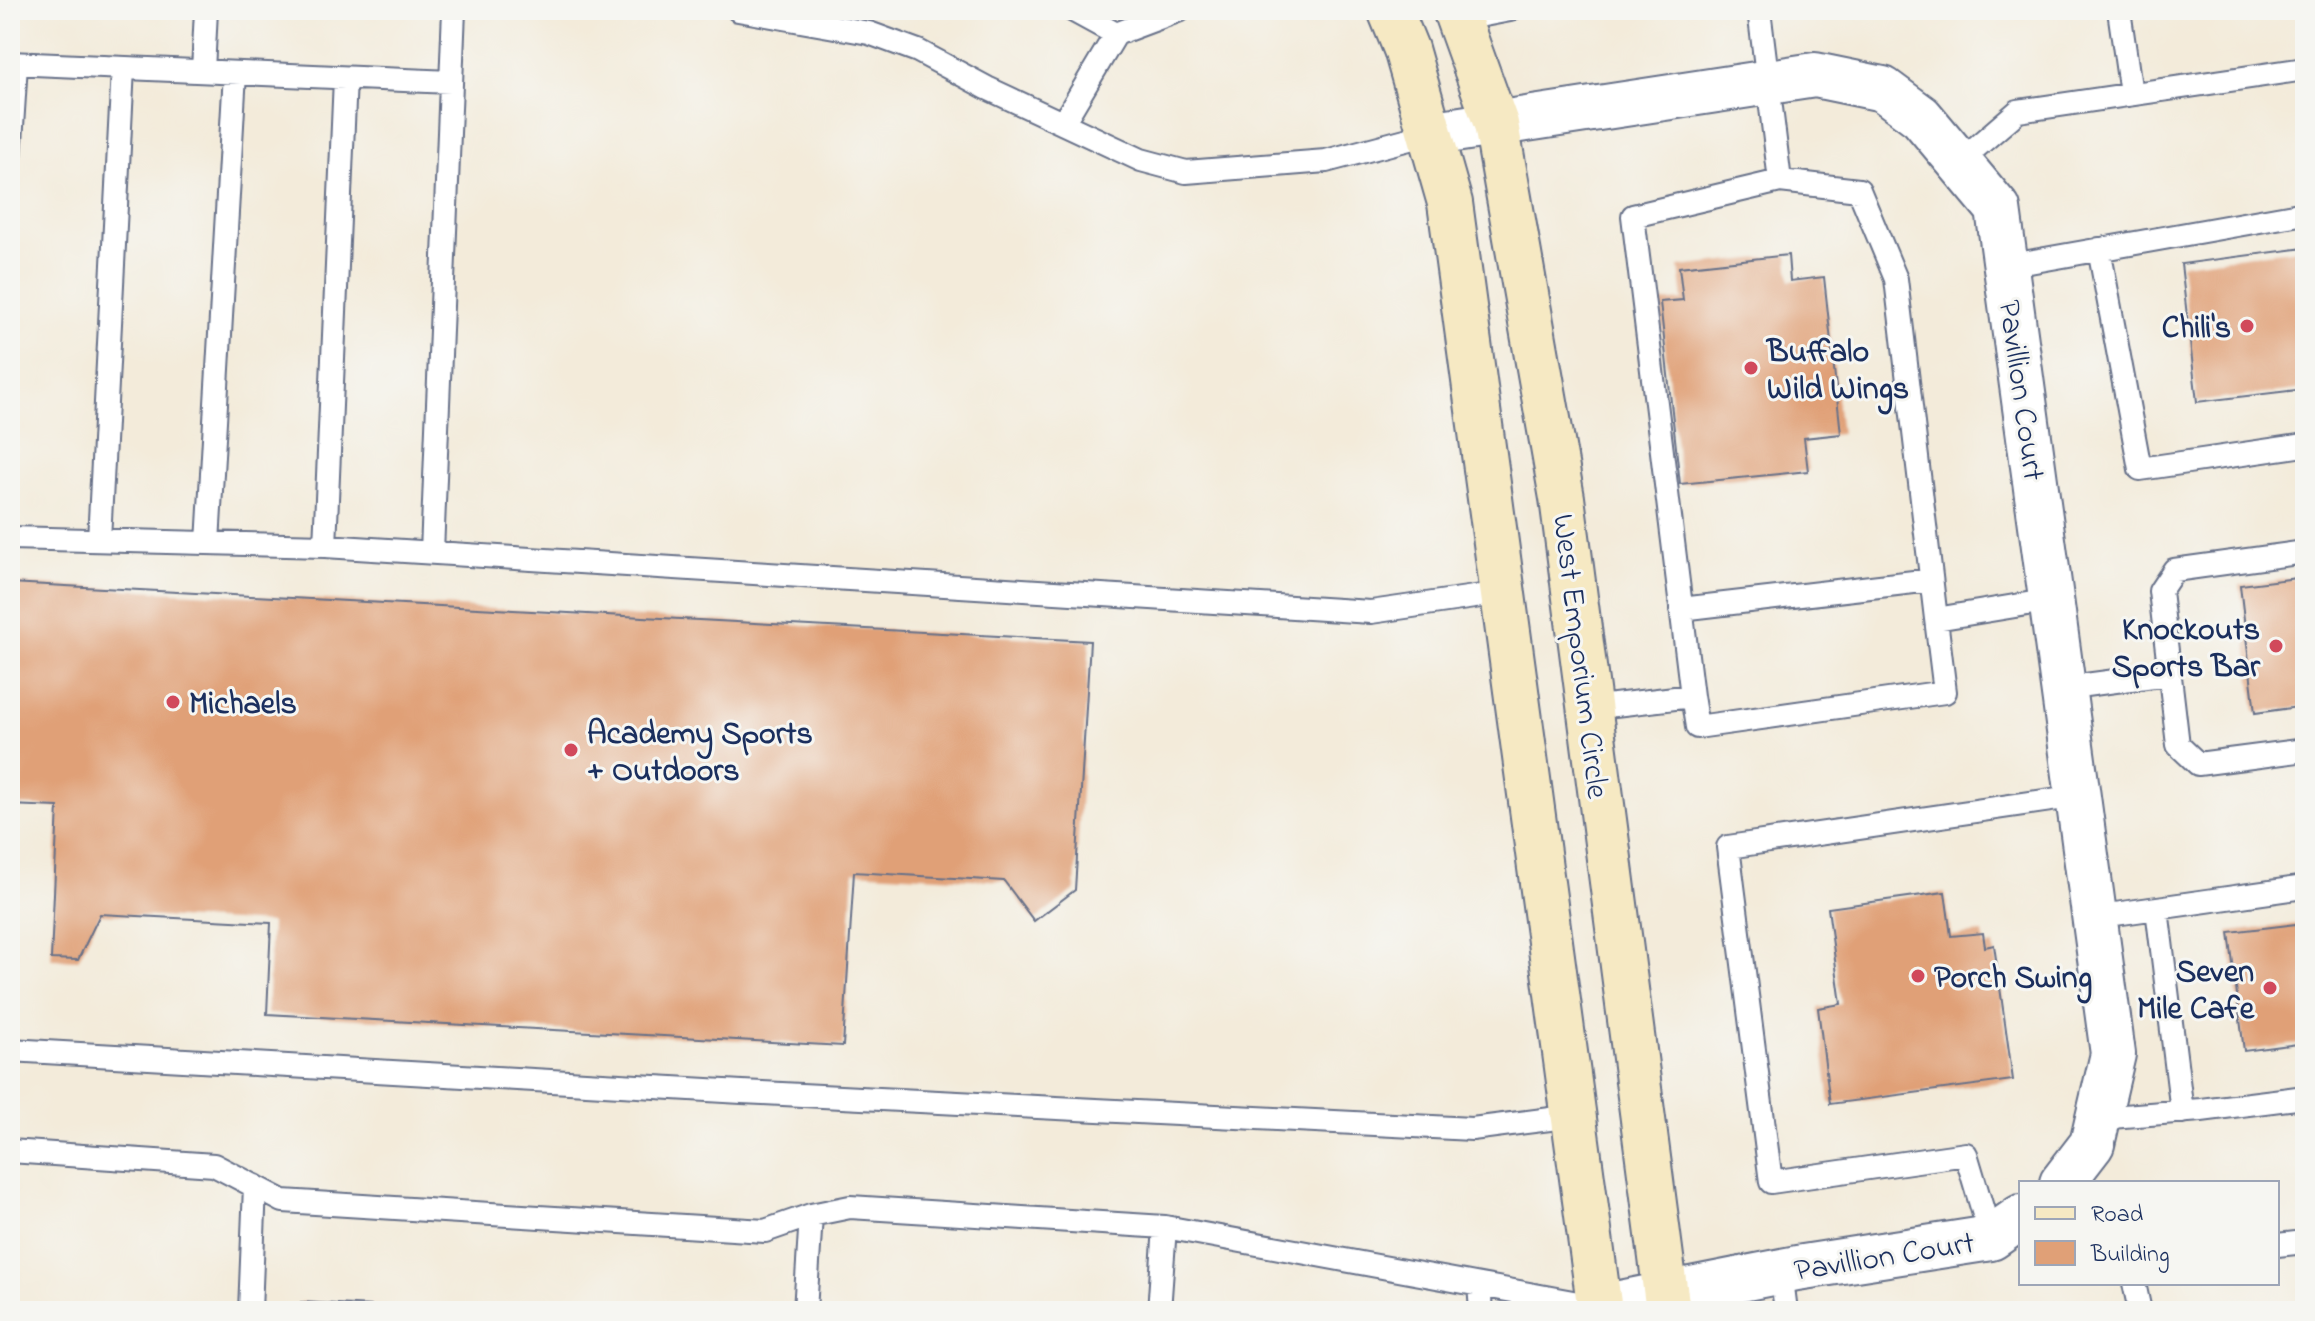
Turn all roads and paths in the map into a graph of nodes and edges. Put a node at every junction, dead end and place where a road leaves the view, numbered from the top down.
1 (206, 10) edge
2 (454, 10) edge
3 (738, 10) edge
4 (1072, 10) edge
5 (1180, 10) edge
6 (1390, 10) edge
7 (1510, 10) edge
8 (1759, 10) edge
9 (2119, 10) edge
10 (1456, 15) edge
11 (835, 19) edge
12 (1116, 34) junction
13 (13, 64) edge
14 (123, 68) junction
15 (2305, 69) edge
16 (203, 71) junction
17 (235, 73) junction
18 (345, 78) junction
19 (451, 82) junction
20 (1768, 82) junction
21 (2131, 94) junction
22 (1063, 123) junction
23 (1496, 124) junction
24 (1428, 134) junction
25 (10, 158) edge
26 (1959, 162) junction
27 (1780, 181) junction
28 (2305, 213) edge
29 (2099, 249) junction
30 (2006, 266) junction
31 (2305, 445) edge
32 (10, 538) edge
33 (99, 540) junction
34 (208, 543) junction
35 (325, 546) junction
36 (432, 552) junction
37 (2305, 552) edge
38 (1931, 580) junction
39 (1502, 593) junction
40 (2051, 600) junction
41 (1681, 609) junction
42 (1936, 619) junction
43 (2168, 674) junction
44 (2063, 688) junction
45 (1692, 696) junction
46 (1589, 708) junction
47 (1520, 720) junction
48 (2305, 750) edge
49 (2078, 796) junction
50 (2305, 887) edge
51 (2157, 909) junction
52 (2094, 917) junction
53 (10, 1050) edge
54 (2305, 1097) edge
55 (2182, 1112) junction
56 (1574, 1116) junction
57 (2098, 1118) junction
58 (10, 1151) edge
59 (2064, 1181) edge
60 (255, 1186) junction
61 (811, 1215) junction
62 (1165, 1227) junction
63 (2006, 1228) edge
64 (2305, 1242) edge
65 (2279, 1245) edge
66 (1479, 1285) junction
67 (2134, 1285) edge
68 (1783, 1291) edge
69 (1667, 1303) edge
70 (1600, 1309) edge
71 (250, 1311) edge
72 (805, 1311) edge
73 (1159, 1311) edge
74 (1481, 1311) edge
75 (2140, 1311) edge

1 - 16 lane
2 - 19 lane
3 - 11 lane
4 - 12 lane
5 - 12 lane
6 - 24 street
7 - 10 lane
8 - 20 lane
9 - 21 lane
10 - 23 street, West Emporium Circle
11 - 22 lane
12 - 22 lane
13 - 14 lane
13 - 25 lane
14 - 16 lane
14 - 33 lane
15 - 21 lane
16 - 17 lane
17 - 18 lane
17 - 34 lane
18 - 19 lane
18 - 35 lane
19 - 36 lane
20 - 23 street, Pavillion Court
20 - 26 street, Pavillion Court
20 - 27 lane
21 - 26 lane
22 - 24 lane
23 - 24 street, Pavillion Court
23 - 46 street, West Emporium Circle
24 - 39 street
26 - 30 street, Pavillion Court
27 - 38 lane
27 - 41 lane
28 - 29 lane
29 - 30 lane
29 - 31 lane
30 - 40 street, Pavillion Court
32 - 33 lane
33 - 34 lane
34 - 35 lane
35 - 36 lane
36 - 39 lane
37 - 43 lane
38 - 41 lane
38 - 42 lane
39 - 47 street
40 - 42 lane
40 - 44 street, Pavillion Court
41 - 45 lane
42 - 45 lane
43 - 44 lane
43 - 48 lane
44 - 49 street, Pavillion Court
45 - 46 lane
46 - 47 street
46 - 69 street, West Emporium Circle
47 - 56 street
49 - 52 street, Pavillion Court
49 - 63 lane
50 - 51 lane
51 - 52 lane
51 - 55 lane
52 - 57 street, Pavillion Court
53 - 56 lane
54 - 55 lane
55 - 57 lane
56 - 70 street
57 - 59 street, Pavillion Court
58 - 60 lane
60 - 61 lane
60 - 71 lane
61 - 62 lane
61 - 72 lane
62 - 66 lane
62 - 73 lane
63 - 68 street, Pavillion Court
64 - 65 lane
66 - 70 lane
66 - 74 lane
67 - 75 lane
68 - 69 street, Pavillion Court
69 - 70 street, Pavillion Court

